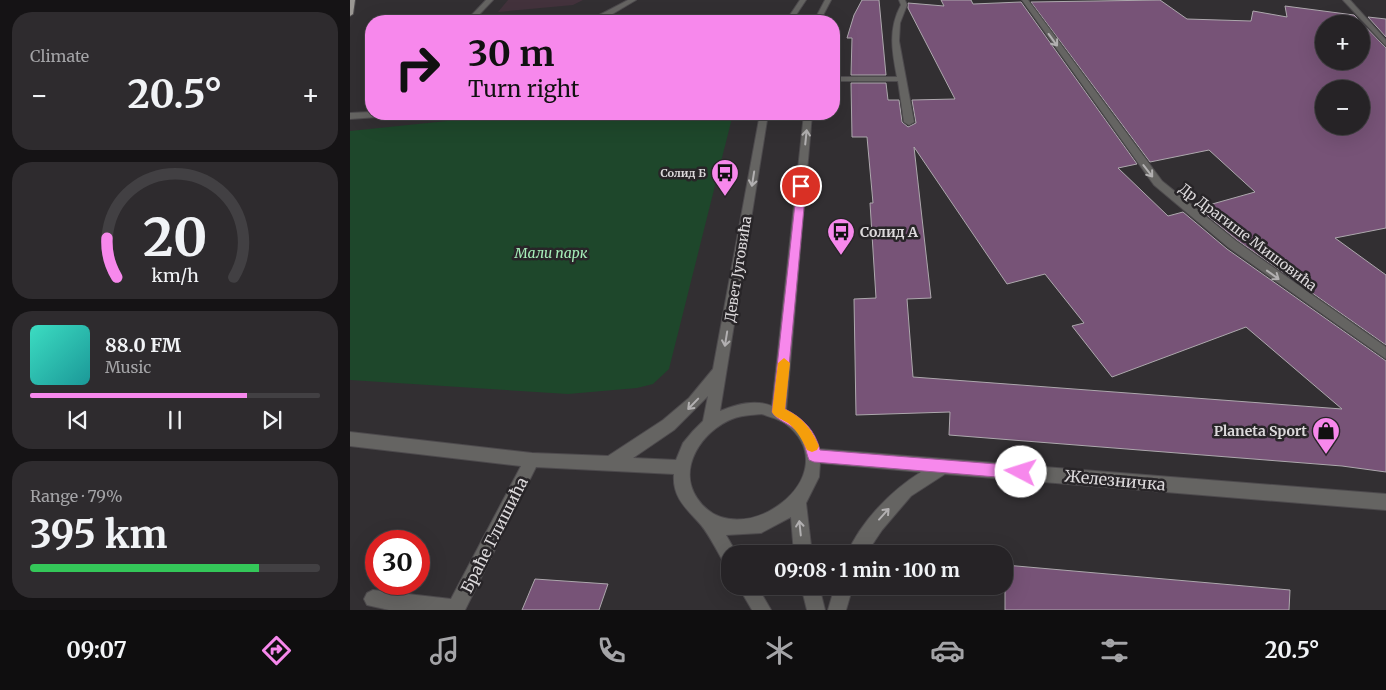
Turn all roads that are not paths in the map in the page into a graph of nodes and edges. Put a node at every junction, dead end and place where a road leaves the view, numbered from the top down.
1 (352, 0) edge
2 (490, 0) edge
3 (633, 0) edge
4 (803, 0) edge
5 (828, 0) edge
6 (902, 0) edge
7 (1025, 0) edge
8 (1346, 0) edge
9 (350, 14) edge
10 (475, 15) edge
11 (607, 15) edge
12 (793, 15) edge
13 (821, 15) edge
14 (1386, 44) edge
15 (840, 78) edge
16 (902, 79) junction
17 (365, 115) edge
18 (350, 116) edge
19 (763, 120) edge
20 (807, 120) edge
21 (909, 122) dead end
22 (1386, 354) edge
23 (722, 365) junction
24 (778, 412) junction
25 (710, 424) junction
26 (350, 439) edge
27 (814, 456) junction
28 (532, 460) junction
29 (609, 464) junction
30 (944, 466) junction
31 (682, 467) junction
32 (798, 502) junction
33 (1386, 502) edge
34 (708, 521) junction
35 (723, 545) edge
36 (802, 545) edge
37 (862, 545) edge
38 (753, 595) edge
39 (812, 595) edge
40 (841, 595) edge
41 (374, 599) dead end
42 (456, 610) edge
43 (762, 610) edge
44 (816, 610) edge
45 (837, 610) edge

1 - 9 main road
2 - 10 street
3 - 11 street
4 - 12 street
5 - 13 street
6 - 16 street
7 -> 22 street, Др Драгише Мишовића
8 - 14 street
15 - 16 street
16 - 21 street
17 - 18 street
19 -> 23 street, Девет Југовића
24 -> 20 street
23 - 25 street, Девет Југовића
23 -> 29 street
24 - 25 street
24 - 27 street
25 - 31 street
26 - 28 street
27 - 30 street, Железничка
27 - 32 street
28 - 29 street
28 - 42 street, Браће Глишића
29 - 31 street
30 - 33 street, Железничка
37 -> 30 street
31 - 34 street
32 - 34 street
36 -> 32 street
34 - 35 street
38 - 43 street
39 - 44 street
40 - 45 street
41 - 42 street

